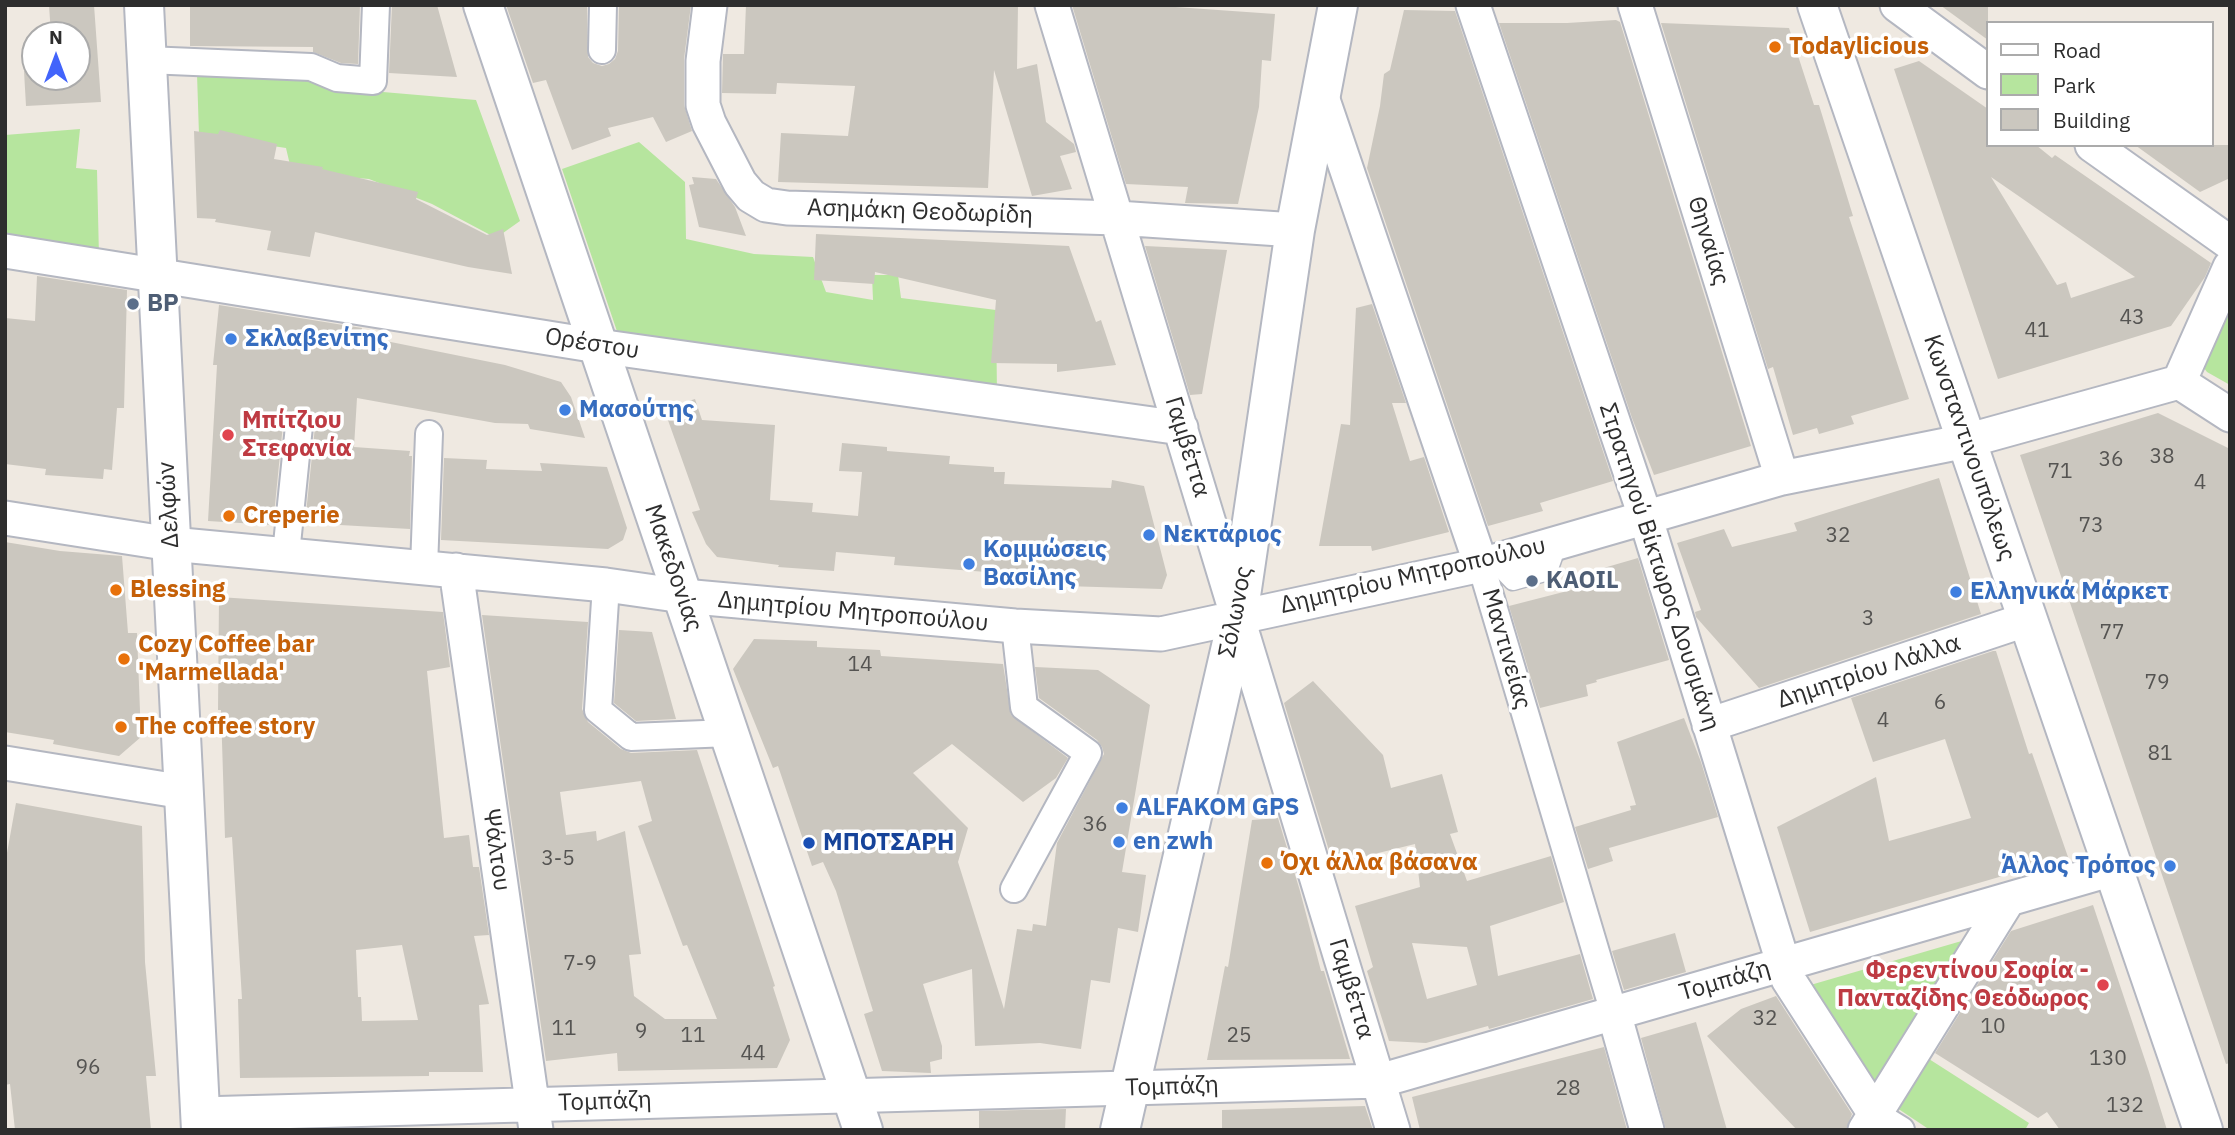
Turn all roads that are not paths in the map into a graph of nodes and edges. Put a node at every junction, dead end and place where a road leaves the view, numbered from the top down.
1 (144, 5) edge
2 (376, 5) edge
3 (483, 5) edge
4 (603, 5) edge
5 (710, 5) edge
6 (1052, 5) edge
7 (1338, 5) edge
8 (1473, 5) edge
9 (1635, 5) edge
10 (1817, 5) edge
11 (1897, 5) edge
12 (602, 50) dead end
13 (146, 60) junction
14 (1986, 71) edge
15 (1321, 94) junction
16 (2095, 147) edge
17 (1117, 218) junction
18 (1295, 230) junction
19 (2230, 243) edge
20 (5, 251) edge
21 (2230, 267) edge
22 (157, 275) junction
23 (598, 346) junction
24 (2179, 382) junction
25 (2230, 415) edge
26 (299, 426) dead end
27 (1181, 428) junction
28 (429, 434) dead end
29 (1966, 441) junction
30 (1782, 478) junction
31 (1645, 516) junction
32 (5, 518) edge
33 (171, 544) junction
34 (286, 554) junction
35 (1553, 557) dead end
36 (1487, 563) junction
37 (424, 567) junction
38 (456, 570) junction
39 (606, 584) junction
40 (682, 596) junction
41 (1238, 616) junction
42 (2028, 619) junction
43 (1015, 626) junction
44 (1709, 725) junction
45 (729, 733) junction
46 (5, 763) edge
47 (184, 792) junction
48 (2113, 869) junction
49 (1014, 889) dead end
50 (2008, 900) junction
51 (1783, 964) junction
52 (1614, 1013) junction
53 (1379, 1081) junction
54 (1128, 1088) junction
55 (857, 1113) edge
56 (534, 1117) edge
57 (409, 1119) edge
58 (201, 1122) edge
59 (1880, 1125) edge
60 (1120, 1130) edge
61 (1393, 1130) edge
62 (1647, 1130) edge
63 (2203, 1130) edge

1 - 13 street, Δελφών
2 - 13 street
3 - 23 street, Μακεδονίας
4 - 12 street
5 - 17 street, Ασημάκη Θεοδωρίδη
6 - 17 street, Γαμβέττα
7 - 15 street, Σόλωνος
8 - 31 street, Στρατηγού Βίκτωρος Δουσμάνη
9 - 30 street, Θηναίας
10 - 29 street, Κωνσταντινουπόλεως
11 - 14 street
13 - 22 street, Δελφών
15 - 18 street, Σόλωνος
15 - 36 street, Μαντινείας
16 - 19 street
17 - 18 street, Ασημάκη Θεοδωρίδη
17 - 27 street, Γαμβέττα
18 - 41 street, Σόλωνος
20 - 22 street, Ορέστου
21 - 24 street
22 - 23 street, Ορέστου
22 - 33 street, Δελφών
23 - 27 street, Ορέστου
23 - 40 street, Μακεδονίας
24 - 25 street
24 - 29 street, Δημητρίου Μητροπούλου
26 - 34 street
27 - 41 street, Γαμβέττα
28 - 37 street
29 - 30 street, Δημητρίου Μητροπούλου
29 - 42 street, Κωνσταντινουπόλεως
30 - 31 street, Δημητρίου Μητροπούλου
31 - 36 street, Δημητρίου Μητροπούλου
31 - 44 street, Στρατηγού Βίκτωρος Δουσμάνη
32 - 33 street, Δημητρίου Μητροπούλου
33 - 34 street, Δημητρίου Μητροπούλου
33 - 47 street, Δελφών
34 - 37 street, Δημητρίου Μητροπούλου
35 - 36 lane
36 - 41 street, Δημητρίου Μητροπούλου
36 - 52 street, Μαντινείας
37 - 38 street, Δημητρίου Μητροπούλου
38 - 39 street, Δημητρίου Μητροπούλου
38 - 56 street, Ψάλτου
39 - 40 street, Δημητρίου Μητροπούλου
39 - 45 street
40 - 43 street, Δημητρίου Μητροπούλου
40 - 45 street, Μακεδονίας
41 - 43 street, Δημητρίου Μητροπούλου
41 - 53 street, Γαμβέττα
41 - 54 street, Σόλωνος
42 - 44 street, Δημητρίου Λάλλα
42 - 48 street, Κωνσταντινουπόλεως
43 - 49 street
44 - 51 street, Στρατηγού Βίκτωρος Δουσμάνη
45 - 55 street, Μακεδονίας
46 - 47 street
47 - 58 street, Δελφών
48 - 50 street, Τομπάζη
48 - 63 street, Κωνσταντινουπόλεως
50 - 51 street, Τομπάζη
50 - 59 street
51 - 52 street, Τομπάζη
51 - 59 street, Στρατηγού Βίκτωρος Δουσμάνη
52 - 53 street, Τομπάζη
52 - 62 street, Μαντινείας
53 - 54 street, Τομπάζη
53 - 61 street, Γαμβέττα
54 - 55 street, Τομπάζη
54 - 60 street, Σόλωνος
55 - 56 street, Τομπάζη
56 - 57 street, Τομπάζη
57 - 58 street, Τομπάζη

